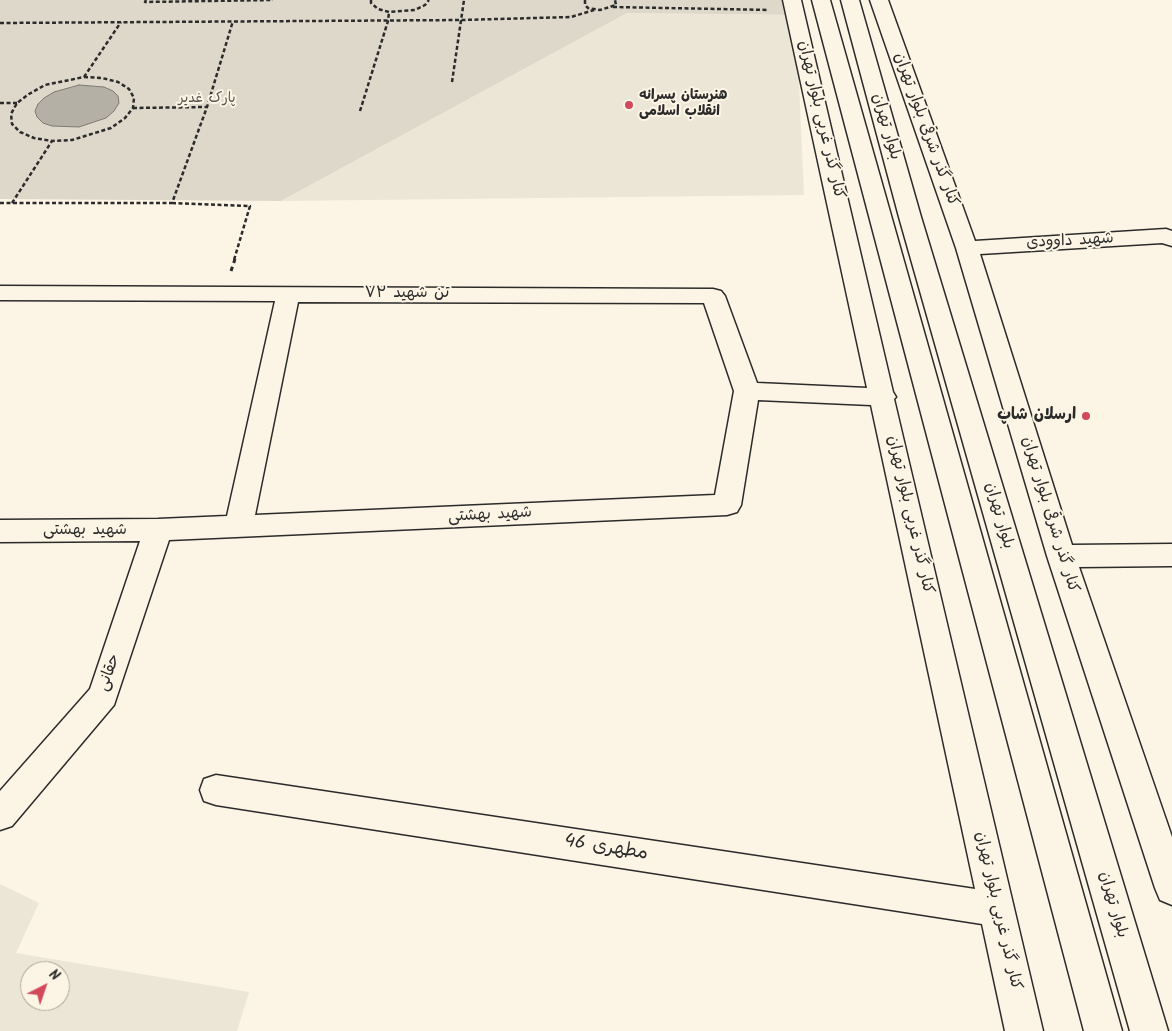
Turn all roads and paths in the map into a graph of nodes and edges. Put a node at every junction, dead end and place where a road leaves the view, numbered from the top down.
1 (146, 0) edge
2 (273, 0) edge
3 (371, 0) edge
4 (429, 0) edge
5 (464, 0) edge
6 (585, 0) edge
7 (615, 0) edge
8 (821, 0) edge
9 (850, 0) edge
10 (879, 0) edge
11 (793, 5) edge
12 (613, 8) junction
13 (594, 10) junction
14 (388, 12) junction
15 (388, 20) junction
16 (462, 20) junction
17 (121, 22) junction
18 (233, 22) junction
19 (0, 23) edge
20 (84, 78) junction
21 (452, 82) dead end
22 (0, 103) edge
23 (17, 103) junction
24 (207, 107) junction
25 (133, 108) junction
26 (360, 111) dead end
27 (52, 141) junction
28 (0, 203) edge
29 (12, 203) junction
30 (172, 203) junction
31 (1172, 239) edge
32 (967, 248) junction
33 (0, 293) edge
34 (225, 294) junction
35 (288, 294) junction
36 (747, 391) junction
37 (882, 397) junction
38 (239, 527) junction
39 (158, 530) junction
40 (0, 531) edge
41 (1172, 555) edge
42 (1062, 556) junction
43 (216, 790) dead end
44 (0, 815) edge
45 (1162, 831) edge
46 (1172, 888) edge
47 (996, 909) junction
48 (1024, 1031) edge
49 (1103, 1031) edge
50 (1149, 1031) edge

1 - 2 path
3 - 14 path
4 - 14 path
5 - 16 path
6 - 13 path
7 - 12 path
8 - 49 street, بلوار تهران
9 - 50 street, بلوار تهران
10 - 32 street, کنار گذر شرقی بلوار تهران
11 - 12 path
11 - 37 street, کنار گذر غربی بلوار تهران
12 - 13 path
13 - 16 path
14 - 15 path
15 - 16 path
15 - 18 path
15 - 26 path
16 - 21 path
17 - 18 path
17 - 19 path
17 - 20 path
18 - 24 path
20 - 23 path
20 - 25 path
22 - 23 path
23 - 27 path
24 - 25 path
24 - 30 path
25 - 27 path
27 - 29 path
28 - 29 path
29 - 30 path
30 - 34 path
31 - 32 street, شهید داوودی
32 - 42 street, کنار گذر شرقی بلوار تهران
33 - 34 street, ۷۲ تن شهید
34 - 35 street, ۷۲ تن شهید
35 - 36 street, ۷۲ تن شهید
35 - 38 street
36 - 37 street
36 - 38 street, شهید بهشتی
37 - 47 street, کنار گذر غربی بلوار تهران
38 - 39 street, شهید بهشتی
39 - 40 street, شهید بهشتی
39 - 44 street, حقانی
41 - 42 street
42 - 45 street, کنار گذر شرقی بلوار تهران
43 - 47 street, مطهری 46
45 - 46 street, کنار گذر شرقی بلوار تهران
47 - 48 street, کنار گذر غربی بلوار تهران

